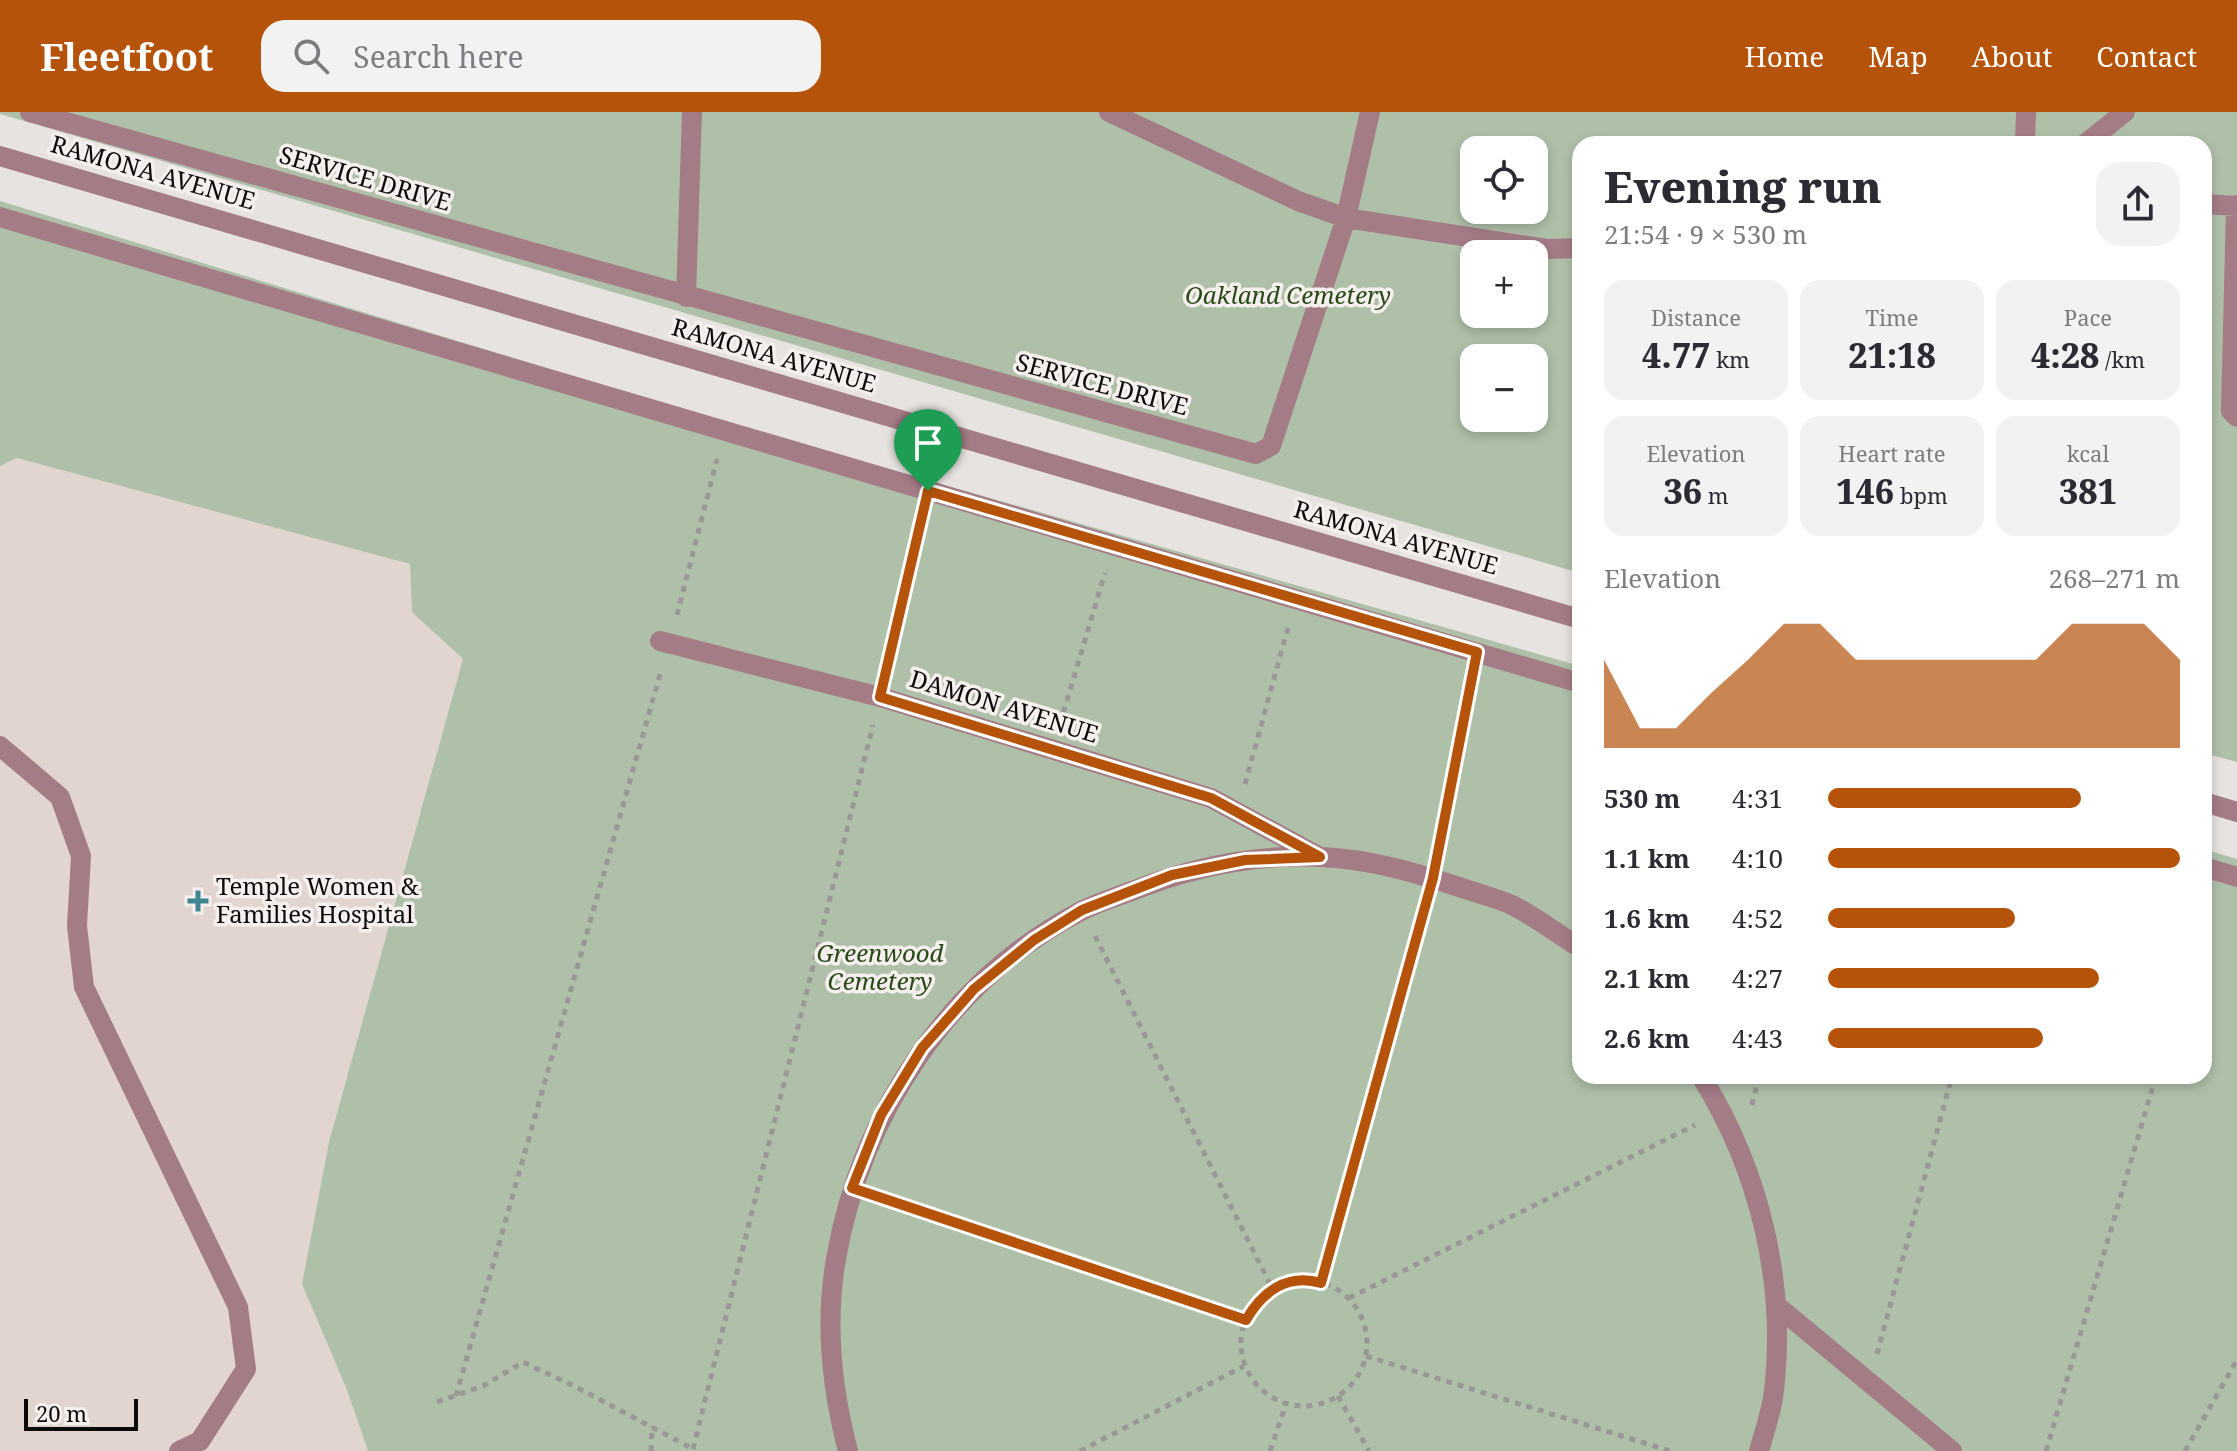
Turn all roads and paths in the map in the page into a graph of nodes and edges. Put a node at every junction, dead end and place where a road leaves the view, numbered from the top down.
1 (30, 112) edge
2 (692, 112) edge
3 (1109, 112) edge
4 (1370, 112) edge
5 (2026, 112) edge
6 (2125, 112) edge
7 (2025, 136) edge
8 (2095, 136) edge
9 (0, 156) edge
10 (2212, 204) edge
11 (2236, 206) edge
12 (0, 217) edge
13 (1346, 218) junction
14 (1572, 248) edge
15 (686, 297) junction
16 (2237, 417) edge
17 (724, 430) junction
18 (928, 491) junction
19 (1113, 545) junction
20 (1296, 599) junction
21 (1572, 617) edge
22 (665, 642) junction
23 (1477, 652) junction
24 (1572, 681) edge
25 (880, 697) junction
26 (0, 746) edge
27 (1052, 749) junction
28 (2212, 804) edge
29 (1237, 812) junction
30 (2237, 812) edge
31 (1320, 857) junction
32 (2212, 869) edge
33 (2237, 877) edge
34 (1433, 878) junction
35 (1082, 910) junction
36 (1572, 943) edge
37 (1706, 1084) edge
38 (1950, 1084) edge
39 (2154, 1084) edge
40 (1723, 1111) junction
41 (852, 1188) junction
42 (1321, 1283) junction
43 (1272, 1288) junction
44 (1349, 1298) junction
45 (1777, 1306) junction
46 (1246, 1320) junction
47 (1366, 1356) junction
48 (2237, 1360) edge
49 (1244, 1366) junction
50 (1870, 1382) junction
51 (456, 1396) junction
52 (1338, 1396) junction
53 (437, 1402) dead end
54 (1286, 1404) junction
55 (652, 1426) junction
56 (695, 1450) edge
57 (1949, 1450) edge
58 (179, 1451) edge
59 (651, 1451) edge
60 (848, 1451) edge
61 (1080, 1451) edge
62 (1270, 1451) edge
63 (1369, 1451) edge
64 (1670, 1451) edge
65 (1759, 1451) edge
66 (2046, 1451) edge
67 (2185, 1451) edge

1 - 15 street, SERVICE DRIVE
2 - 15 street
3 - 13 street
4 - 13 street, SERVICE DRIVE
5 - 7 street
6 - 8 street
9 - 21 street, RAMONA AVENUE
10 - 11 street
11 - 16 street
12 - 17 street
13 - 14 street
13 - 15 street, SERVICE DRIVE
17 - 18 street
17 - 22 path
18 - 19 street
18 - 25 path
19 - 20 street
19 - 27 path
20 - 23 street
20 - 29 path
22 - 25 street, DAMON AVENUE
22 - 51 path
23 - 24 street
23 - 34 path
25 - 27 street, DAMON AVENUE
25 - 56 path
26 - 58 street
27 - 29 street, DAMON AVENUE
28 - 30 street
29 - 31 street, DAMON AVENUE
31 - 34 street
31 - 35 street
32 - 33 street
34 - 36 street
34 - 42 path
35 - 41 street
35 - 43 path
37 - 40 street
38 - 50 path
39 - 66 path
40 - 44 path
40 - 45 street
41 - 46 path
41 - 60 street
42 - 43 path
42 - 44 path
43 - 46 path
44 - 47 path
45 - 50 street
45 - 65 street
46 - 49 path
47 - 52 path
47 - 64 path
48 - 67 path
49 - 54 path
49 - 61 path
50 - 57 street
51 - 53 path
51 - 55 path
52 - 54 path
52 - 63 path
54 - 62 path
55 - 56 path
55 - 59 path

